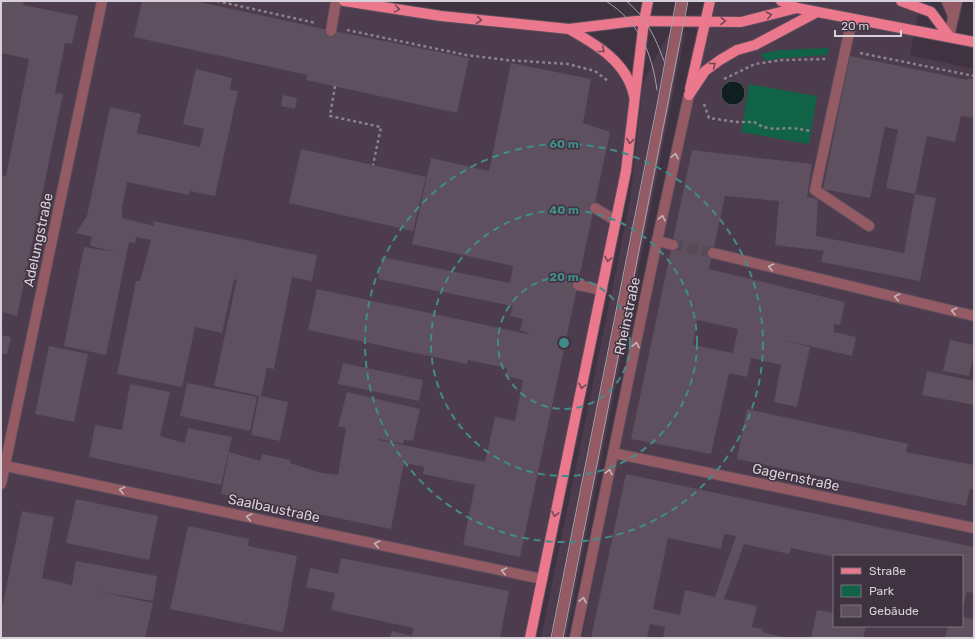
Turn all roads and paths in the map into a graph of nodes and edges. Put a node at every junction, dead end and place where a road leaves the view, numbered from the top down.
1 (102, 1) edge
2 (217, 1) edge
3 (336, 1) edge
4 (344, 1) edge
5 (648, 1) edge
6 (682, 1) edge
7 (710, 1) edge
8 (782, 1) edge
9 (901, 1) edge
10 (946, 1) edge
11 (957, 1) edge
12 (797, 8) junction
13 (816, 12) junction
14 (953, 16) junction
15 (852, 18) junction
16 (644, 21) junction
17 (678, 21) junction
18 (705, 21) junction
19 (332, 28) junction
20 (569, 29) junction
21 (949, 36) junction
22 (974, 42) edge
23 (845, 53) junction
24 (974, 76) edge
25 (721, 81) dead end
26 (336, 86) dead end
27 (614, 86) dead end
28 (689, 95) junction
29 (702, 100) dead end
30 (635, 102) junction
31 (815, 132) dead end
32 (373, 165) dead end
33 (595, 208) dead end
34 (616, 221) junction
35 (869, 226) dead end
36 (657, 242) junction
37 (673, 245) tunnel mouth
38 (713, 254) tunnel mouth
39 (578, 286) dead end
40 (602, 290) junction
41 (974, 316) edge
42 (613, 453) junction
43 (3, 465) edge
44 (1, 484) edge
45 (974, 528) edge
46 (542, 579) junction
47 (530, 638) edge
48 (557, 638) edge
49 (575, 638) edge

1 - 43 street, Adelungstraße
2 - 19 path
3 - 19 street
4 -> 20 main road
5 - 16 main road
6 - 17 street, Rheinstraße
7 - 18 main road, Rheinstraße
8 - 12 main road
9 - 21 main road
10 - 14 street
11 - 14 street
12 - 13 main road
18 -> 12 main road
13 - 15 main road
28 -> 13 main road
14 - 21 street
15 - 21 main road
15 - 23 street
16 - 17 main road
16 - 20 main road
16 - 30 main road
17 - 18 main road
17 - 48 street, Rheinstraße
18 - 28 main road, Rheinstraße
19 - 27 path
20 -> 30 main road
21 - 22 main road
23 - 24 path
23 - 25 path
23 - 35 street
26 - 32 path
36 -> 28 street, Rheinstraße
29 - 31 path
30 -> 34 main road
33 - 34 street
34 -> 40 main road
36 - 37 street
42 -> 36 street, Rheinstraße
41 -> 38 street
39 - 40 street
40 -> 46 main road
42 - 45 street, Gagernstraße
49 -> 42 street, Rheinstraße
43 - 44 street, Adelungstraße
46 -> 43 street, Saalbaustraße
46 - 47 main road

